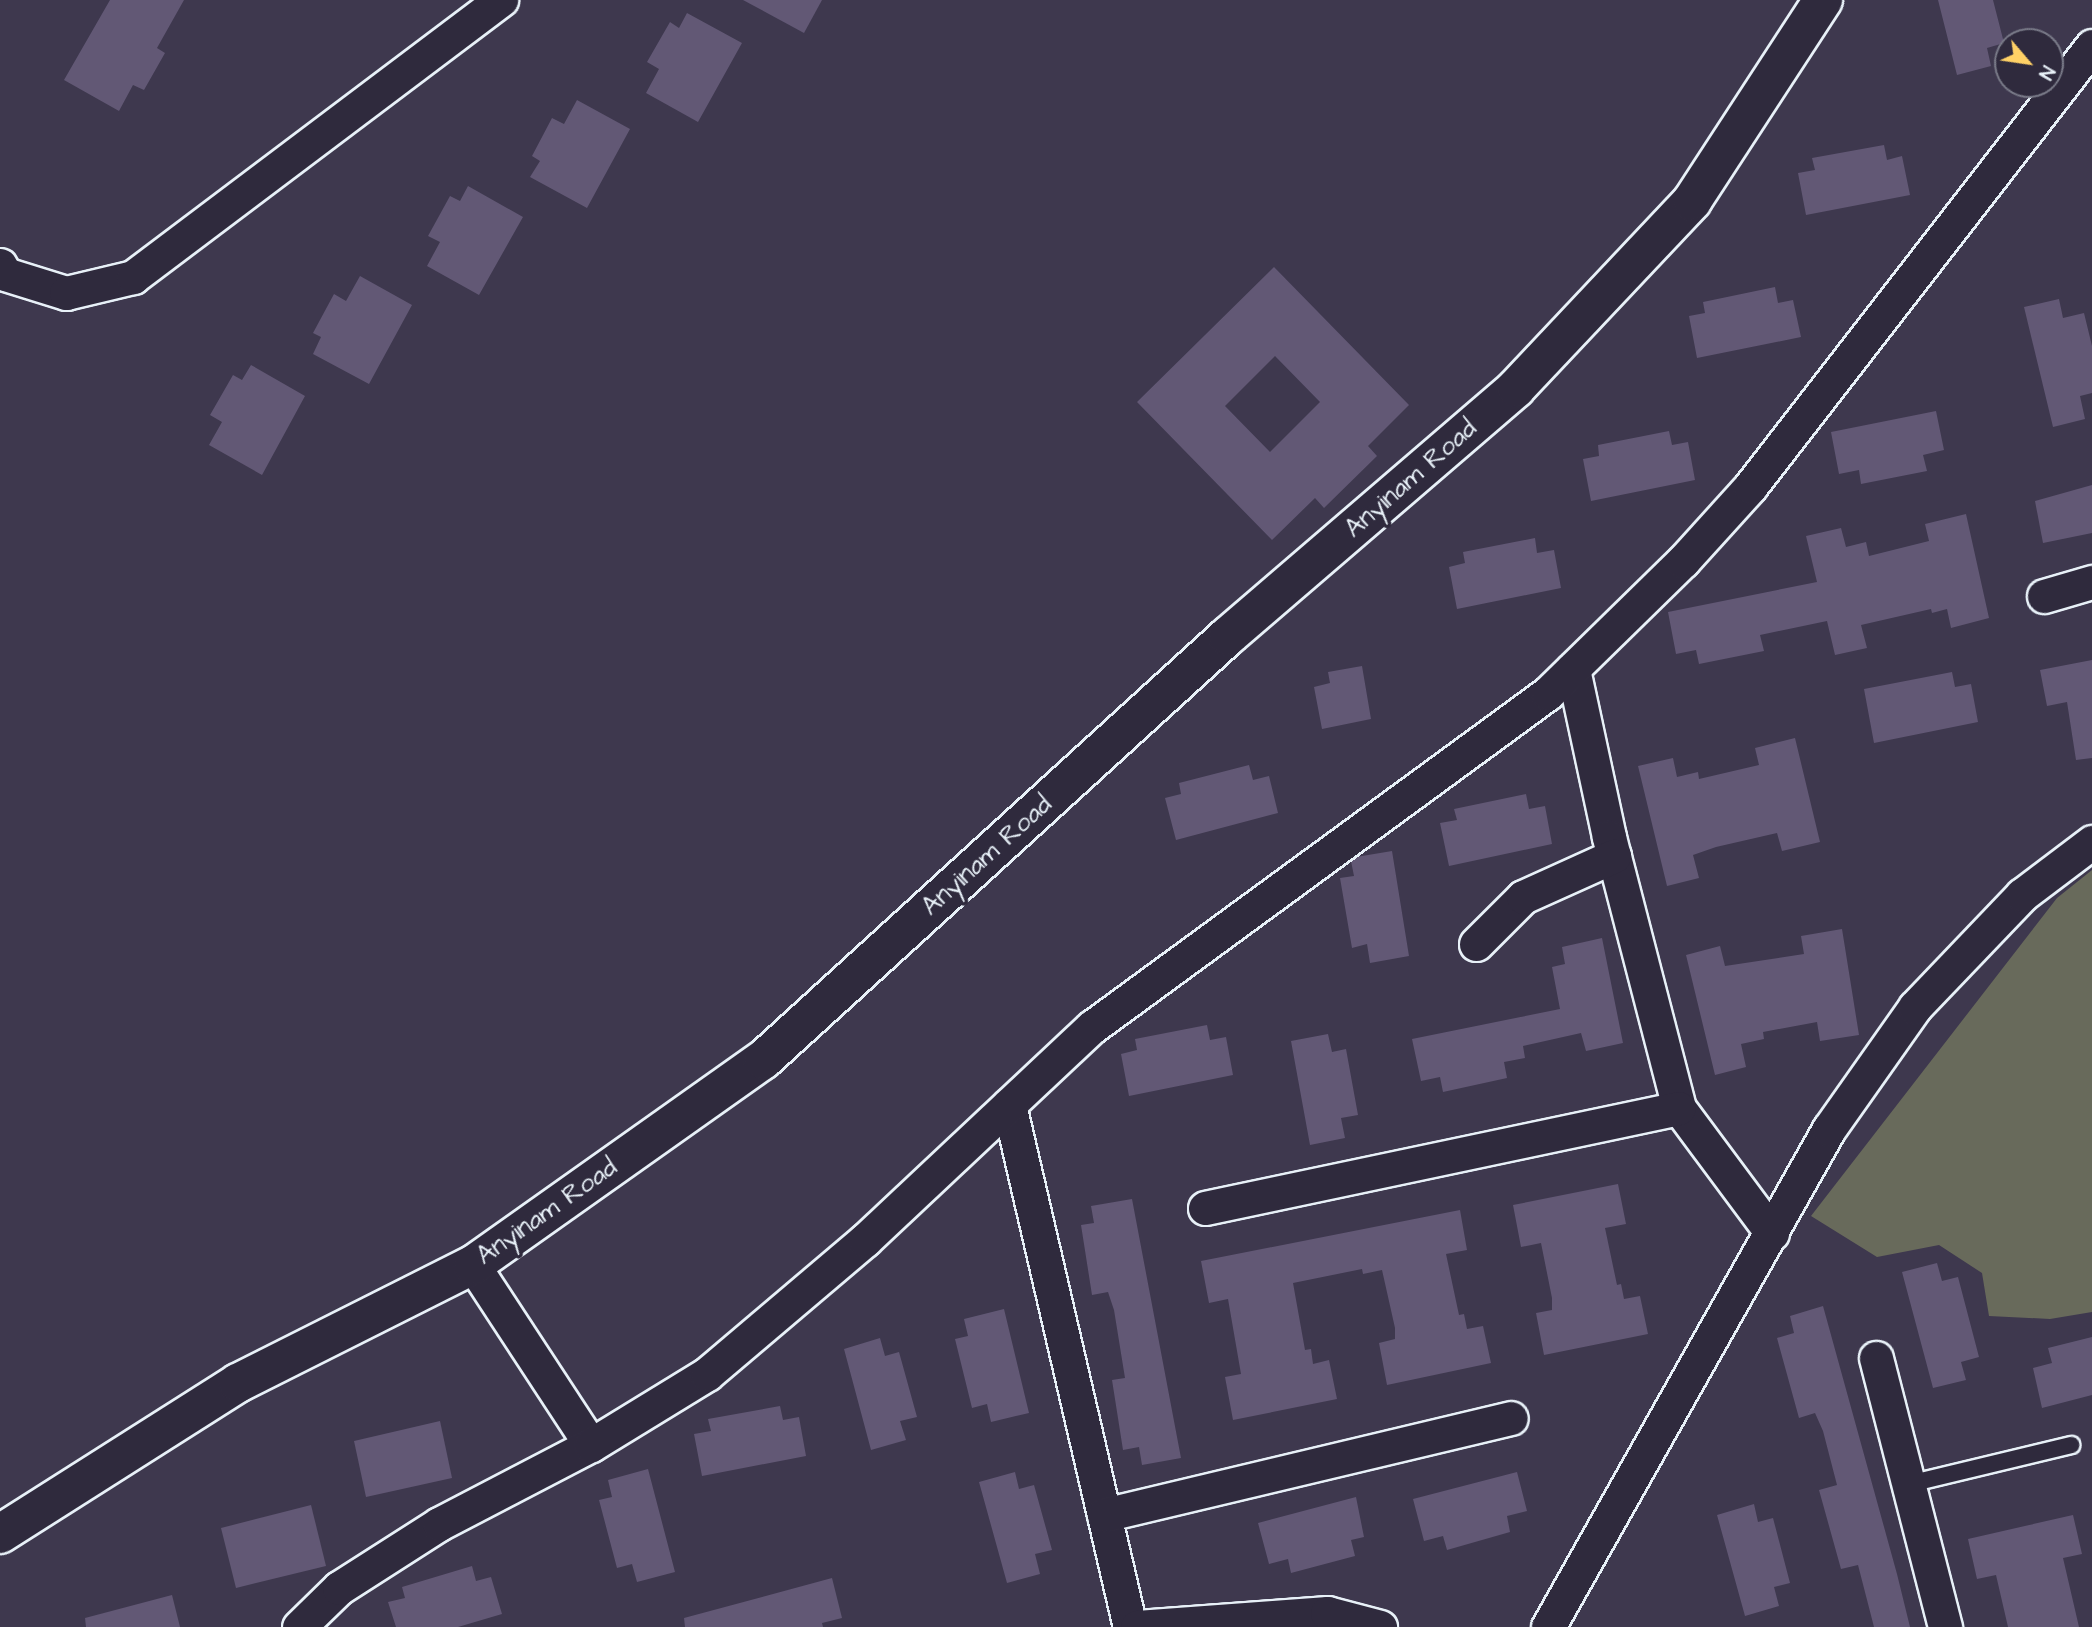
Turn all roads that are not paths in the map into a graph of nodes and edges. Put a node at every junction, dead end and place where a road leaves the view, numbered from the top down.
1 (501, 0) edge
2 (1823, 0) edge
3 (2092, 46) edge
4 (0, 265) edge
5 (2092, 582) edge
6 (2044, 596) dead end
7 (1573, 669) junction
8 (2092, 842) edge
9 (1615, 856) junction
10 (1476, 944) dead end
11 (1009, 1105) junction
12 (1679, 1108) junction
13 (1205, 1208) dead end
14 (1772, 1233) junction
15 (473, 1265) junction
16 (1876, 1358) dead end
17 (1511, 1418) dead end
18 (591, 1445) junction
19 (2071, 1445) dead end
20 (1909, 1484) junction
21 (1104, 1516) junction
22 (0, 1534) edge
23 (299, 1627) edge
24 (1130, 1627) edge
25 (1137, 1627) edge
26 (1380, 1627) edge
27 (1548, 1627) edge
28 (1945, 1627) edge

1 - 4 street
2 - 15 street, Anyinam Road
3 - 7 street
5 - 6 street
7 - 9 street
7 - 11 street
8 - 14 street
9 - 10 street
9 - 12 street
11 - 18 street
11 - 21 street
12 - 13 street
12 - 14 street
14 - 27 street
15 - 18 street
15 - 22 street, Anyinam Road
16 - 20 street
17 - 21 street
18 - 23 street
19 - 20 lane
20 - 28 street
21 - 24 street
25 - 26 street

